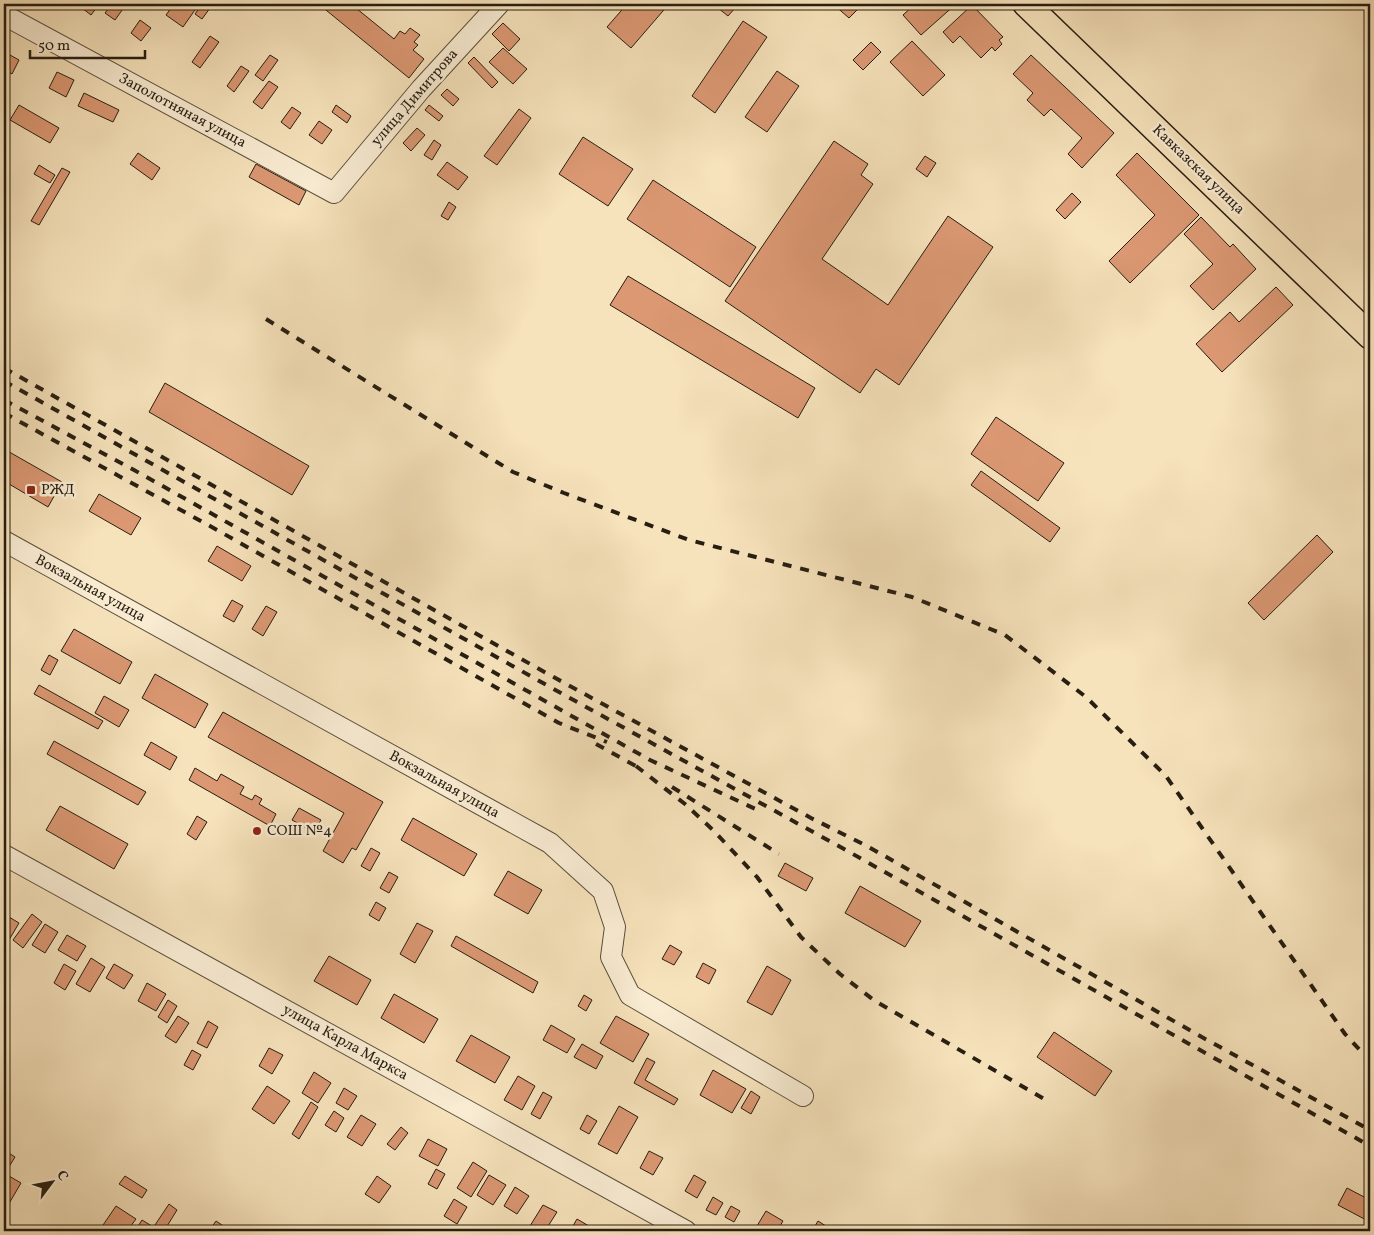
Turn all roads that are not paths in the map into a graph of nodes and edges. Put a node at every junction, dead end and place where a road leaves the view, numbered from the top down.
1 (499, 4) edge
2 (1026, 4) edge
3 (4, 15) edge
4 (334, 193) joint
5 (1370, 336) edge
6 (4, 541) edge
7 (4, 856) edge
8 (803, 1096) dead end
9 (686, 1231) edge

1 - 4 street, улица Димитрова
2 - 5 main road, Кавказская улица
3 - 4 street, Заполотняная улица
6 - 8 street, Вокзальная улица
7 - 9 street, улица Карла Маркса

